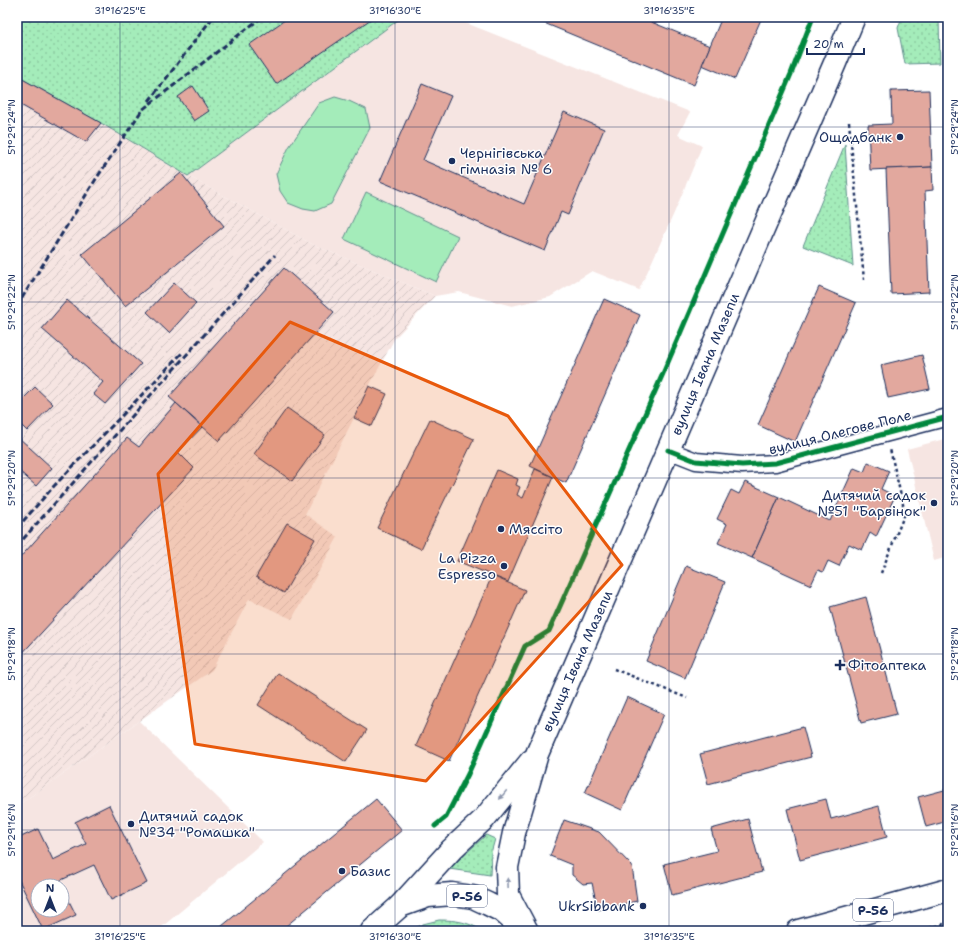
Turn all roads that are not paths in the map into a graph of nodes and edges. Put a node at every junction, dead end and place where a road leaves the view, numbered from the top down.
1 (854, 17) edge
2 (948, 417) edge
3 (668, 450) junction
4 (537, 754) junction
5 (948, 890) edge
6 (400, 906) junction
7 (372, 931) edge
8 (526, 931) edge
9 (798, 931) edge

1 - 3 main road, вулиця Івана Мазепи
2 - 3 street, вулиця Олегове Поле
3 - 4 main road, вулиця Івана Мазепи
4 -> 6 main road, вулиця Івана Мазепи
8 -> 4 main road, вулиця Івана Мазепи
5 - 9 main road, Р-56
6 - 7 main road, Р-56
6 - 8 main road, Р-56

